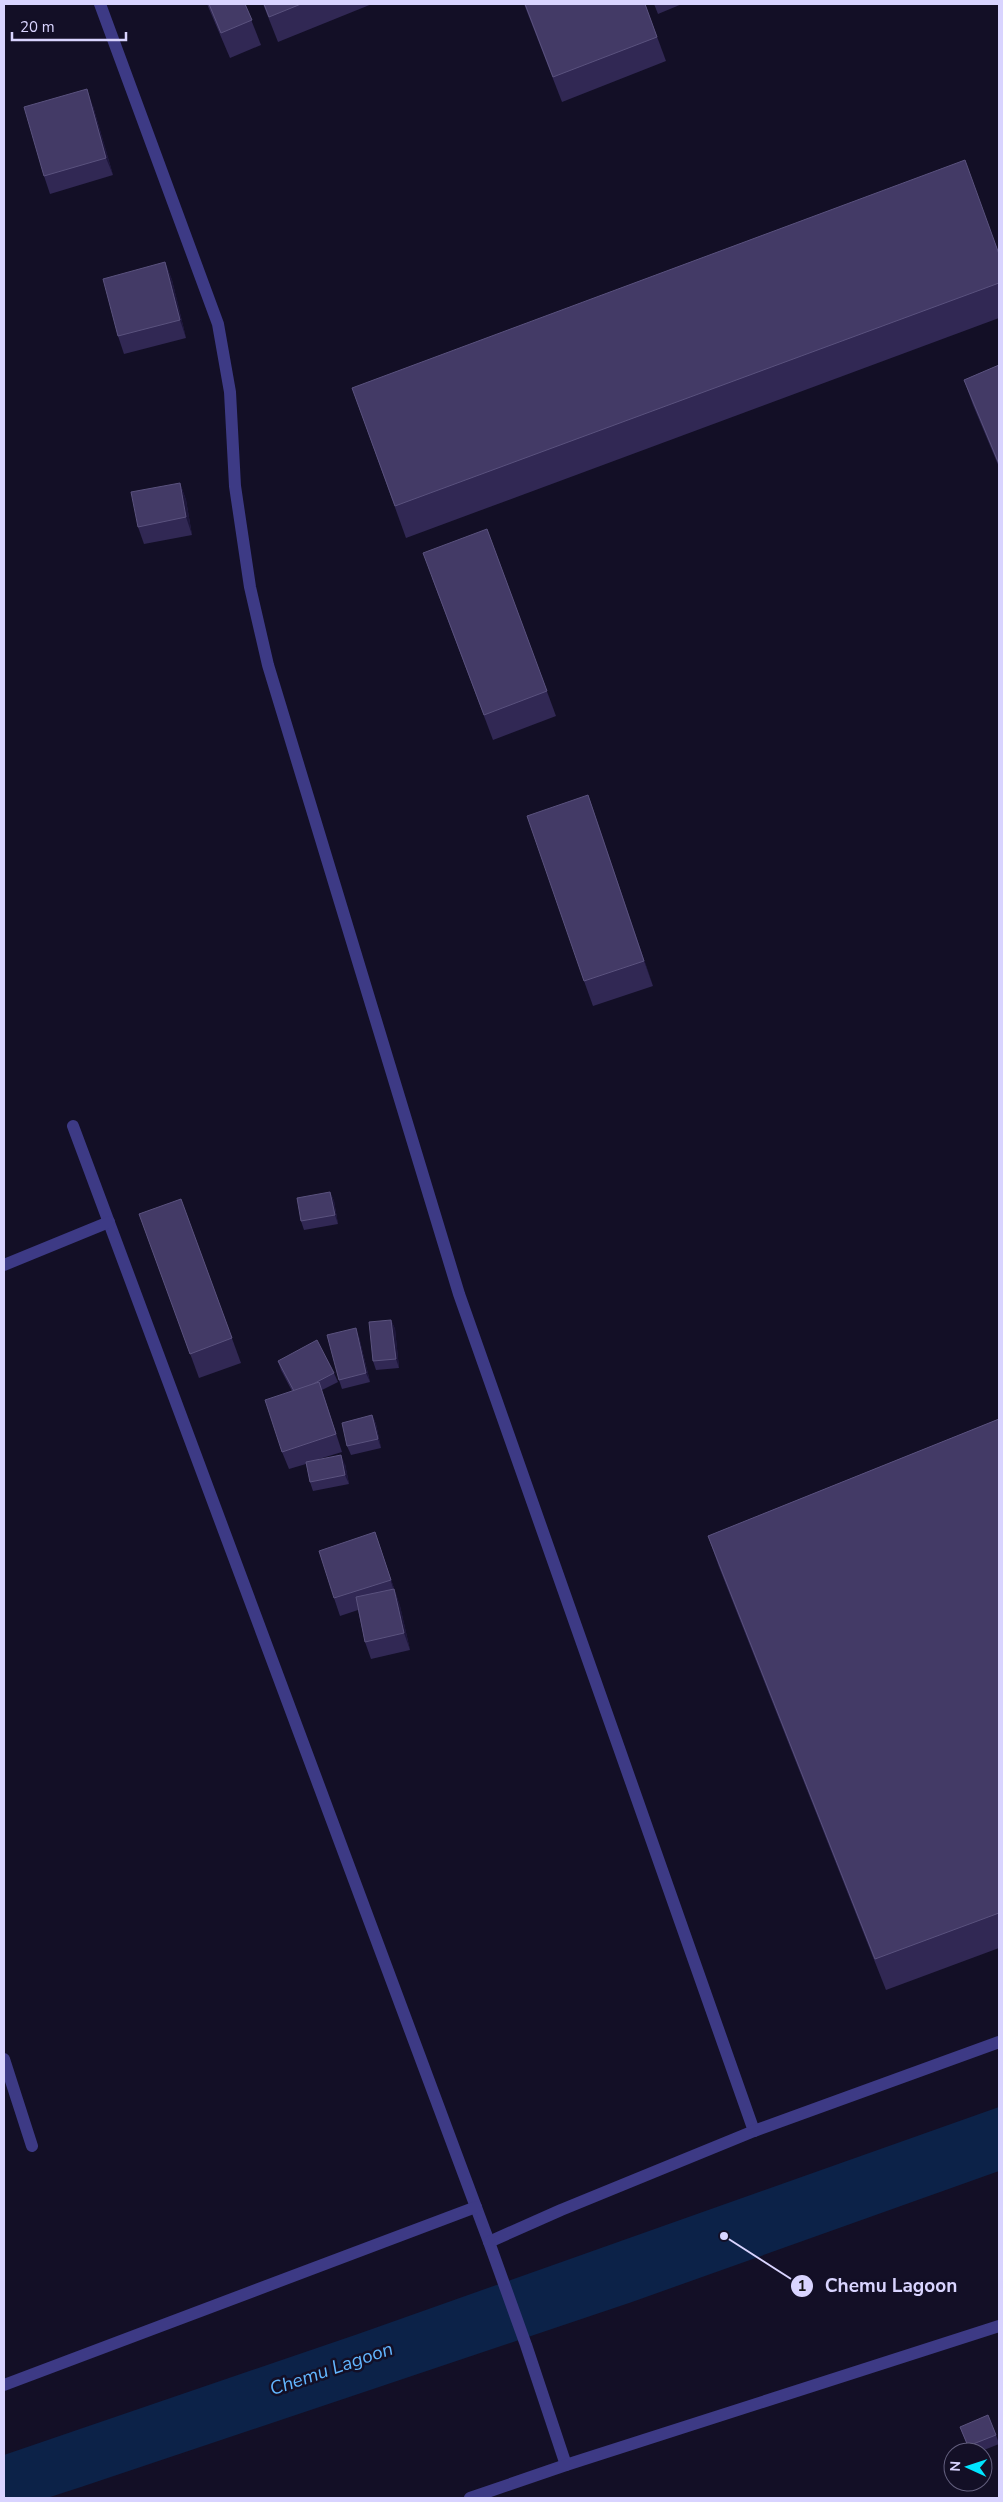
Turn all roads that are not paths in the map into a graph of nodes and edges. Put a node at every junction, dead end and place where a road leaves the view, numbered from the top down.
1 (100, 4) edge
2 (73, 1126) dead end
3 (109, 1222) junction
4 (4, 1265) edge
5 (999, 2042) edge
6 (4, 2059) edge
7 (754, 2132) junction
8 (32, 2146) dead end
9 (476, 2207) junction
10 (489, 2242) junction
11 (999, 2326) edge
12 (4, 2385) edge
13 (566, 2465) junction
14 (470, 2498) edge

1 - 7 street
2 - 3 street
3 - 4 street
3 - 9 street
5 - 7 street
6 - 8 street
7 - 10 street
9 - 10 street
9 - 12 street
10 - 13 street
11 - 13 street
13 - 14 street

